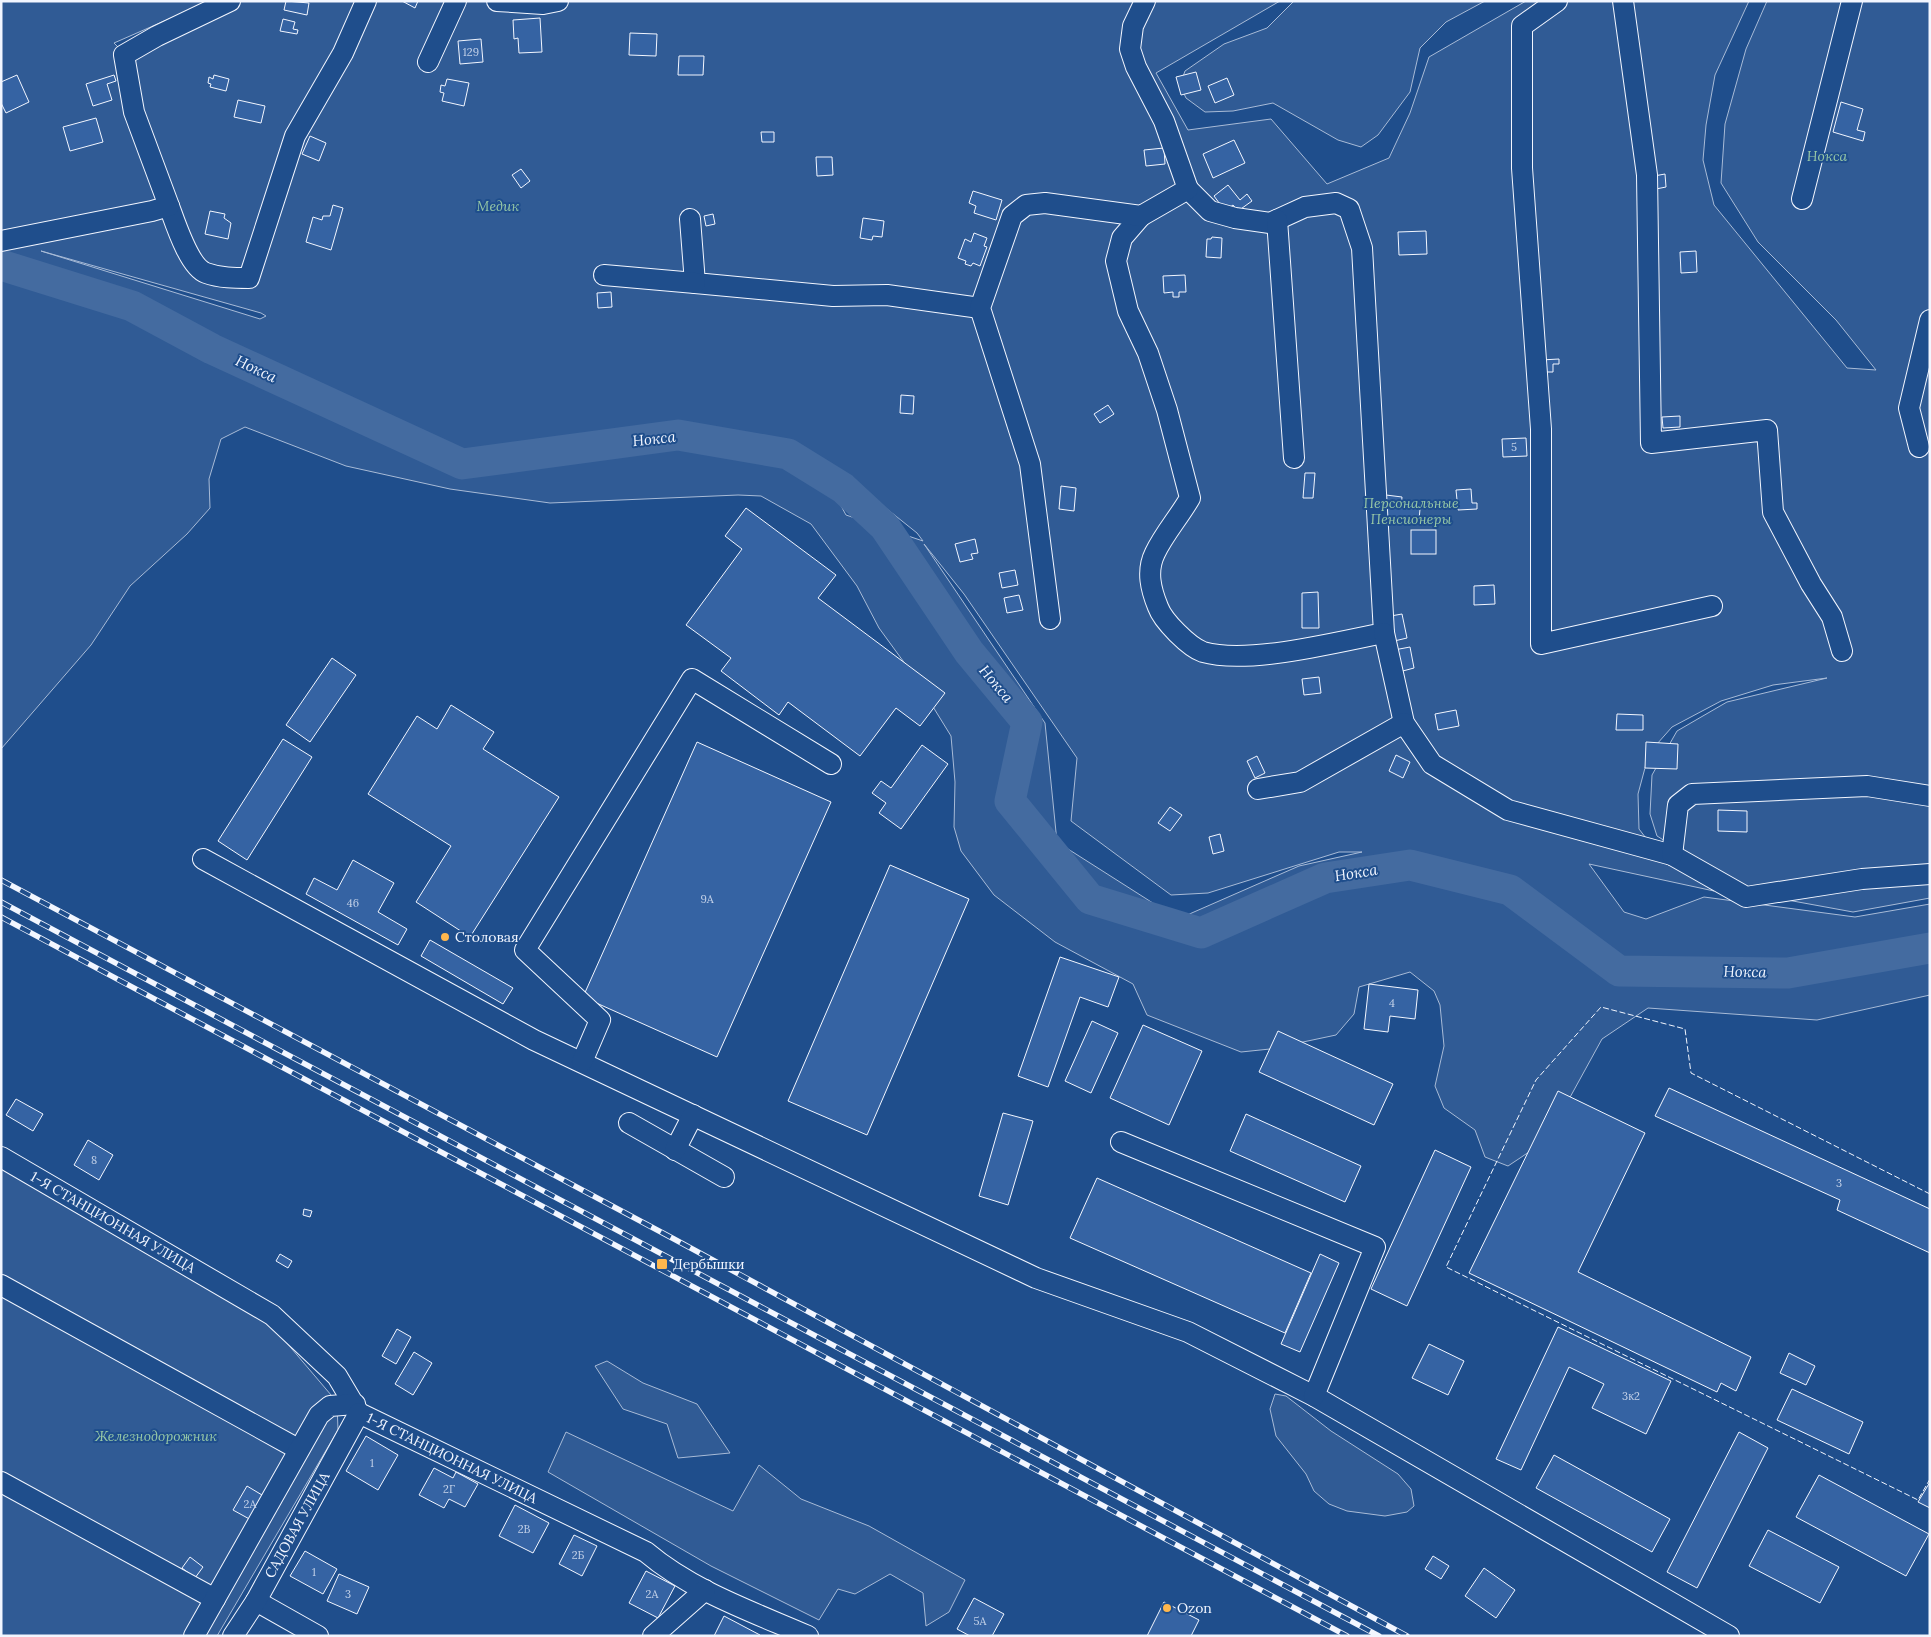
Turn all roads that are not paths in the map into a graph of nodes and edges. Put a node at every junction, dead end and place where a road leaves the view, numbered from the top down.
1 (230, 1) edge
2 (366, 1) edge
3 (456, 1) edge
4 (497, 1) edge
5 (558, 1) edge
6 (1145, 1) edge
7 (1557, 1) edge
8 (1623, 1) edge
9 (1852, 1) edge
10 (428, 62) dead end
11 (1188, 189) junction
12 (1802, 199) dead end
13 (169, 206) junction
14 (1141, 216) junction
15 (690, 219) dead end
16 (1277, 220) junction
17 (1, 241) edge
18 (604, 275) dead end
19 (695, 283) junction
20 (980, 308) junction
21 (1930, 320) edge
22 (1919, 448) dead end
23 (1294, 458) dead end
24 (1712, 606) dead end
25 (1050, 619) dead end
26 (1384, 633) junction
27 (1842, 652) dead end
28 (1404, 723) junction
29 (831, 764) dead end
30 (1258, 789) dead end
31 (1930, 796) edge
32 (1672, 855) junction
33 (203, 859) dead end
34 (1930, 874) edge
35 (582, 1062) junction
36 (693, 1115) junction
37 (628, 1124) dead end
38 (1122, 1142) dead end
39 (675, 1150) junction
40 (1, 1157) edge
41 (724, 1177) dead end
42 (1, 1285) edge
43 (1314, 1396) junction
44 (357, 1408) junction
45 (298, 1449) junction
46 (1, 1482) edge
47 (705, 1590) junction
48 (215, 1599) junction
49 (256, 1601) junction
50 (194, 1636) edge
51 (233, 1636) edge
52 (318, 1636) edge
53 (653, 1636) edge
54 (808, 1636) edge
55 (1729, 1636) edge

1 - 13 street
2 - 13 street
3 - 10 street
4 - 5 street
6 - 11 street
7 - 24 street
8 - 27 street
9 - 12 street
11 - 14 street
11 - 16 street
13 - 17 street
14 - 20 street
14 - 26 street
15 - 19 street
16 - 23 street
16 - 26 street
18 - 19 street
19 - 20 street
20 - 25 street
21 - 22 street
26 - 28 street
28 - 30 street
28 - 32 street
29 - 35 street
31 - 32 street
32 - 34 street
33 - 35 street
35 - 36 street
36 - 39 street
36 - 43 street
37 - 39 street
38 - 43 street
39 - 41 street
40 - 44 street, 1-Я СТАНЦИОННАЯ УЛИЦА
42 - 45 street
43 - 55 street
44 - 45 street
44 - 47 street, 1-Я СТАНЦИОННАЯ УЛИЦА
44 - 49 street, САДОВАЯ УЛИЦА
45 - 48 street
46 - 48 street
47 - 53 street
47 - 54 street, 1-Я СТАНЦИОННАЯ УЛИЦА
48 - 50 street
49 - 51 street, САДОВАЯ УЛИЦА
49 - 52 street

